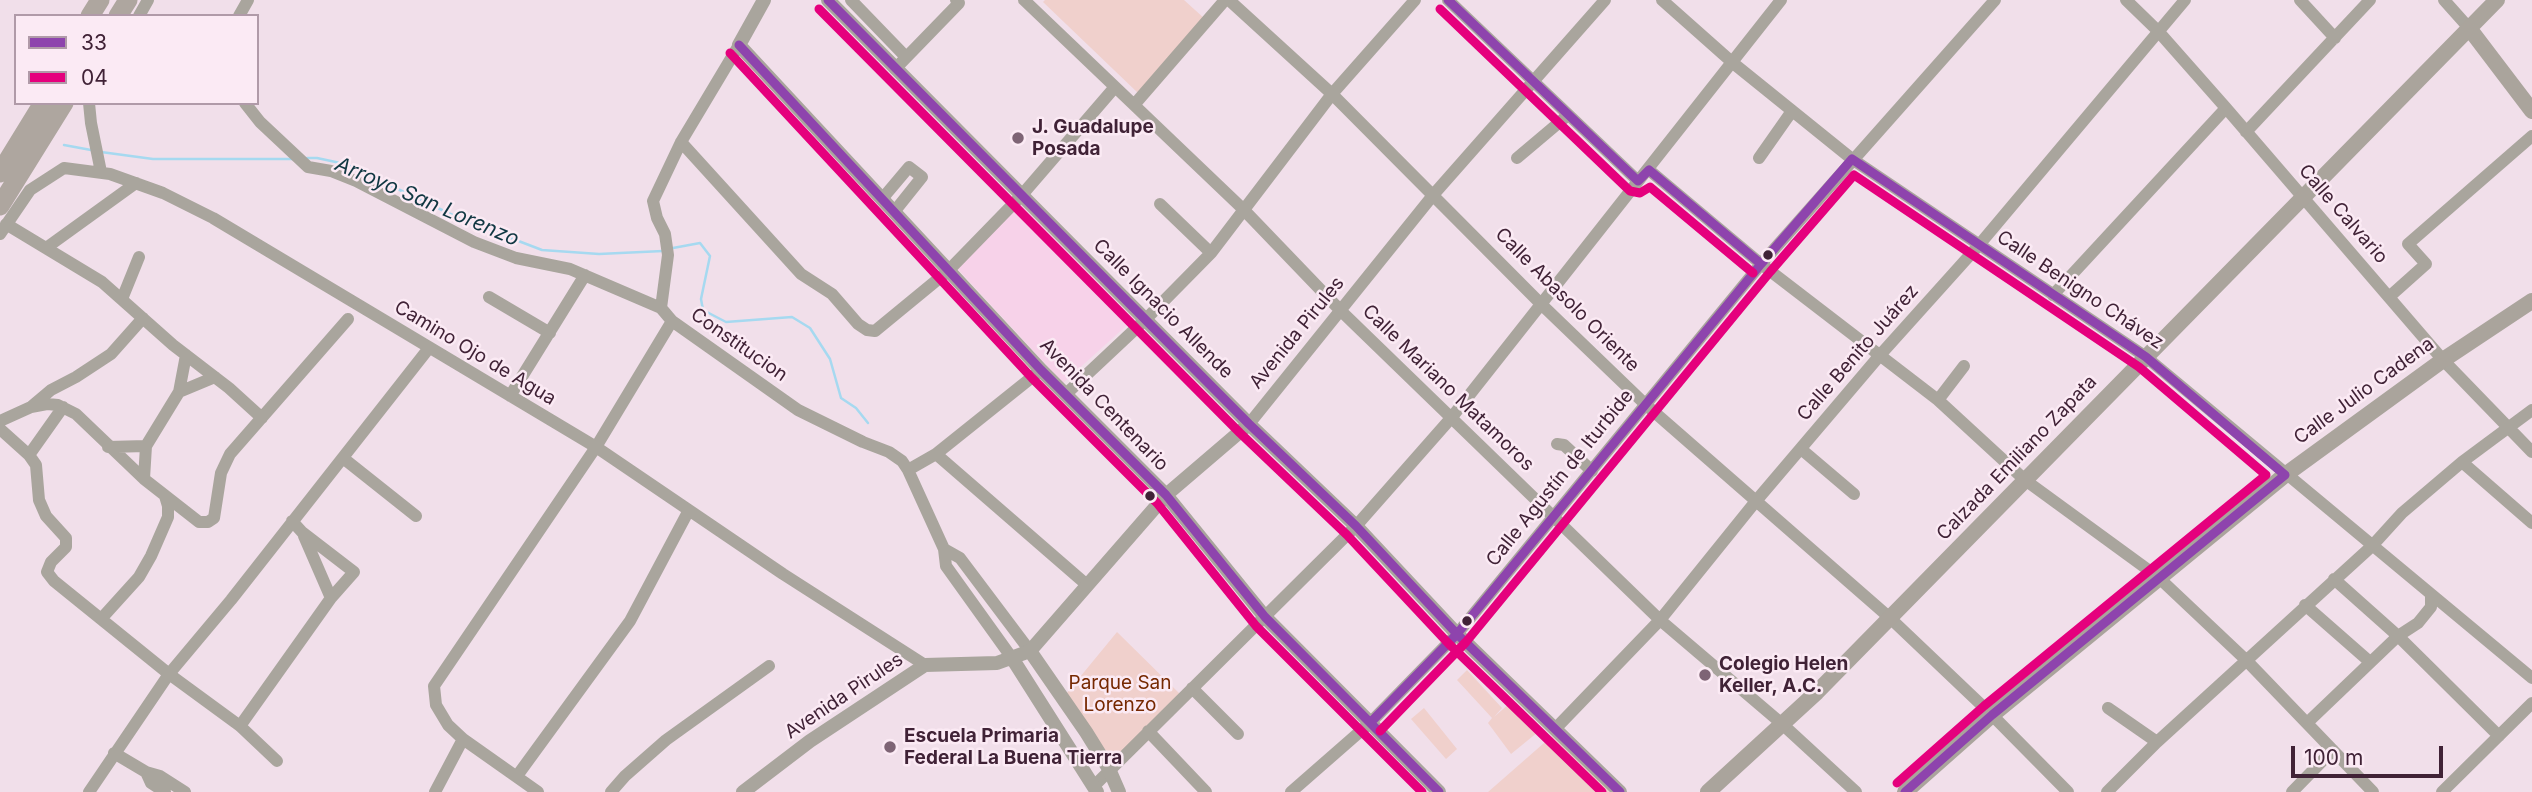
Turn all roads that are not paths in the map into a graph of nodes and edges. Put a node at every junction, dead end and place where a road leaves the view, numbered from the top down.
1 (764, 0) edge
2 (828, 0) edge
3 (850, 0) edge
4 (1024, 0) edge
5 (1227, 0) edge
6 (1415, 0) edge
7 (1448, 0) edge
8 (1605, 0) edge
9 (1662, 0) edge
10 (1781, 0) edge
11 (1995, 0) edge
12 (2126, 0) edge
13 (2185, 0) edge
14 (2300, 0) edge
15 (2370, 0) edge
16 (2444, 0) edge
17 (2497, 0) edge
18 (958, 2) edge
19 (2469, 28) junction
20 (2158, 31) junction
21 (2335, 38) junction
22 (740, 45) junction
23 (906, 57) junction
24 (1733, 62) junction
25 (895, 69) junction
26 (1533, 82) junction
27 (1115, 87) junction
28 (1332, 94) junction
29 (32, 105) edge
30 (42, 105) edge
31 (63, 105) edge
32 (89, 105) edge
33 (246, 105) edge
34 (1134, 105) junction
35 (2226, 108) junction
36 (2532, 110) edge
37 (1792, 111) junction
38 (1568, 115) junction
39 (2246, 132) junction
40 (2532, 136) edge
41 (681, 142) junction
42 (0, 152) edge
43 (1517, 158) dead end
44 (1759, 158) dead end
45 (1852, 159) junction
46 (1649, 170) junction
47 (101, 172) junction
48 (0, 173) edge
49 (1639, 181) junction
50 (136, 183) junction
51 (1434, 194) junction
52 (1021, 196) junction
53 (2302, 197) junction
54 (882, 199) junction
55 (1160, 204) dead end
56 (1243, 209) junction
57 (894, 212) junction
58 (2, 221) edge
59 (1979, 245) junction
60 (46, 248) junction
61 (1211, 253) junction
62 (139, 257) dead end
63 (1761, 264) junction
64 (948, 271) junction
65 (585, 275) junction
66 (2053, 295) junction
67 (489, 297) dead end
68 (2389, 297) junction
69 (122, 299) junction
70 (2532, 301) edge
71 (1541, 304) junction
72 (661, 308) junction
73 (1340, 310) junction
74 (144, 318) junction
75 (348, 319) dead end
76 (1146, 319) junction
77 (672, 321) junction
78 (550, 332) junction
79 (429, 348) junction
80 (1881, 354) junction
81 (186, 355) junction
82 (2146, 357) junction
83 (2442, 360) junction
84 (1964, 366) dead end
85 (1041, 370) junction
86 (215, 377) junction
87 (179, 392) junction
88 (1066, 394) junction
89 (510, 396) junction
90 (1938, 400) junction
91 (1646, 404) junction
92 (31, 407) junction
93 (62, 407) junction
94 (2532, 410) edge
95 (1452, 417) junction
96 (262, 418) junction
97 (0, 421) edge
98 (1249, 424) junction
99 (2509, 428) junction
100 (0, 429) edge
101 (1557, 444) dead end
102 (146, 446) junction
103 (108, 447) junction
104 (596, 447) junction
105 (1801, 449) junction
106 (2532, 452) edge
107 (936, 454) junction
108 (29, 455) junction
109 (342, 458) junction
110 (2462, 462) junction
111 (908, 470) junction
112 (1592, 471) junction
113 (2285, 475) junction
114 (144, 479) junction
115 (2025, 480) junction
116 (1854, 494) dead end
117 (1166, 495) junction
118 (164, 496) junction
119 (1756, 501) junction
120 (689, 510) junction
121 (416, 516) dead end
122 (1553, 518) junction
123 (292, 522) junction
124 (2532, 523) edge
125 (1356, 526) junction
126 (302, 532) junction
127 (2372, 546) junction
128 (944, 549) junction
129 (2158, 577) junction
130 (2334, 579) junction
131 (1087, 585) junction
132 (2431, 596) junction
133 (331, 598) junction
134 (2305, 604) junction
135 (1265, 617) junction
136 (1890, 618) junction
137 (101, 619) junction
138 (1660, 620) junction
139 (1458, 634) junction
140 (2398, 636) junction
141 (1030, 651) junction
142 (1012, 659) junction
143 (2246, 660) junction
144 (2370, 662) junction
145 (925, 665) junction
146 (769, 666) dead end
147 (169, 674) junction
148 (2532, 678) edge
149 (1192, 688) junction
150 (2532, 703) edge
151 (2108, 708) dead end
152 (1992, 715) junction
153 (1371, 722) junction
154 (1781, 723) junction
155 (2307, 723) junction
156 (240, 726) junction
157 (1556, 729) junction
158 (1148, 731) junction
159 (1238, 734) dead end
160 (2499, 736) junction
161 (463, 739) junction
162 (2157, 742) junction
163 (2333, 750) junction
164 (114, 754) junction
165 (277, 761) dead end
166 (1109, 769) junction
167 (146, 772) junction
168 (517, 776) junction
169 (1096, 789) edge
170 (89, 792) edge
171 (165, 792) edge
172 (185, 792) edge
173 (435, 792) edge
174 (538, 792) edge
175 (611, 792) edge
176 (743, 792) edge
177 (1119, 792) edge
178 (1206, 792) edge
179 (1291, 792) edge
180 (1438, 792) edge
181 (1620, 792) edge
182 (1708, 792) edge
183 (1856, 792) edge
184 (1905, 792) edge
185 (2068, 792) edge
186 (2107, 792) edge
187 (2292, 792) edge
188 (2373, 792) edge
189 (2442, 792) edge

1 - 22 street, Constitucion
2 - 25 street, Calle Ignacio Allende
3 - 23 street
4 - 27 street, Calle Mariano Matamoros
5 - 28 street, Calle Abasolo Oriente
5 - 34 street
6 - 28 street
7 - 26 street
8 - 26 street, Avenida Pirules
9 - 24 street, Calle Benigno Chávez
10 - 24 street
11 - 45 street, Calle Agustín de Iturbide
12 - 20 street, Calle Calvario
13 - 20 street, Calle Benito Juárez
14 - 21 street
15 - 21 street
16 - 19 street
17 - 19 main road, Calzada Emiliano Zapata
18 - 23 street
19 - 36 main road
19 - 53 main road, Calzada Emiliano Zapata
20 - 35 street, Calle Calvario
20 - 59 street, Calle Benito Juárez
21 - 39 street
22 - 41 street, Constitucion
22 - 54 street, Avenida Centenario
23 - 25 street
24 - 37 street, Calle Benigno Chávez
24 - 46 street
25 - 52 street, Calle Ignacio Allende
26 - 38 street
26 - 51 street, Avenida Pirules
27 - 34 street, Calle Mariano Matamoros
27 - 52 street
28 - 51 street, Calle Abasolo Oriente
28 - 56 street
29 - 42 main road
30 - 48 main road
31 - 58 main road
32 - 47 street
33 - 65 street
34 - 56 street, Calle Mariano Matamoros
35 - 39 street, Calle Calvario
35 - 66 street
37 - 44 street
37 - 45 street, Calle Benigno Chávez
38 - 43 street
38 - 49 street
39 - 53 street, Calle Calvario
40 - 68 street
41 - 64 street
41 - 72 street, Constitucion
45 - 59 street, Calle Benigno Chávez
45 - 63 street, Calle Agustín de Iturbide
46 - 49 street
46 - 63 street
47 - 50 street, Camino Ojo de Agua
47 - 58 street, Camino Ojo de Agua
49 - 71 street
50 - 60 street
50 - 79 street, Camino Ojo de Agua
51 - 71 street, Calle Abasolo Oriente
51 - 73 street, Avenida Pirules
52 - 64 street
52 - 76 street, Calle Ignacio Allende
53 - 68 street, Calle Calvario
53 - 82 main road, Calzada Emiliano Zapata
54 - 57 street, Avenida Centenario
54 - 57 street
55 - 61 street
56 - 61 street
56 - 73 street, Calle Mariano Matamoros
57 - 64 street, Avenida Centenario
58 - 60 street
59 - 66 street, Calle Benigno Chávez
59 - 80 street, Calle Benito Juárez
60 - 69 street
61 - 76 street
62 - 69 street
63 - 80 street
63 - 91 street, Calle Agustín de Iturbide
64 - 85 street, Avenida Centenario
65 - 72 street
65 - 78 street
66 - 82 street, Calle Benigno Chávez
67 - 78 street
68 - 83 street, Calle Calvario
69 - 74 street
70 - 83 main road, Calle Julio Cadena
71 - 91 street, Calle Abasolo Oriente
71 - 95 street
72 - 77 street, Constitucion
73 - 95 street, Calle Mariano Matamoros
73 - 98 street, Avenida Pirules
74 - 81 street
74 - 92 street
75 - 96 street
76 - 88 street
76 - 98 street, Calle Ignacio Allende
77 - 104 street
77 - 111 street, Constitucion
78 - 89 street
79 - 89 street, Camino Ojo de Agua
79 - 109 street
80 - 90 street
80 - 105 street, Calle Benito Juárez
81 - 86 street
81 - 87 street
82 - 113 street, Calle Benigno Chávez
82 - 115 main road, Calzada Emiliano Zapata
83 - 99 street, Calle Calvario
83 - 113 main road, Calle Julio Cadena
84 - 90 street
85 - 88 street, Avenida Centenario
85 - 107 street
86 - 87 street
86 - 96 street
87 - 102 street
88 - 117 street, Avenida Centenario
89 - 104 street, Camino Ojo de Agua
90 - 115 street
91 - 112 street, Calle Agustín de Iturbide
91 - 119 street, Calle Abasolo Oriente
92 - 93 street
92 - 97 street
93 - 103 street
93 - 108 street
94 - 99 street
95 - 122 street, Calle Mariano Matamoros
95 - 125 street
96 - 118 street
98 - 117 street, Avenida Pirules
98 - 125 street, Calle Ignacio Allende
99 - 106 street, Calle Calvario
99 - 110 street
100 - 108 street
101 - 112 street
102 - 103 street
102 - 114 street
103 - 114 street
104 - 120 street, Camino Ojo de Agua
104 - 161 street
105 - 116 street
105 - 119 street, Calle Benito Juárez
107 - 111 street
107 - 131 street
108 - 137 street
109 - 121 street
109 - 123 street
110 - 124 street
110 - 127 street
111 - 128 street, Constitucion
112 - 122 street, Calle Agustín de Iturbide
113 - 127 street, Calle Benigno Chávez
113 - 129 main road, Calle Julio Cadena
114 - 118 street
115 - 129 street
115 - 136 main road, Calzada Emiliano Zapata
117 - 131 street, Avenida Pirules
117 - 135 street, Avenida Centenario
118 - 137 street
119 - 136 street, Calle Abasolo Oriente
119 - 138 street, Calle Benito Juárez
120 - 145 street, Camino Ojo de Agua
120 - 168 street
122 - 138 street, Calle Mariano Matamoros
122 - 139 street, Calle Agustín de Iturbide
123 - 126 street
123 - 147 street
125 - 135 street
125 - 139 street, Calle Ignacio Allende
126 - 133 street
126 - 133 street
127 - 130 street
127 - 132 street, Calle Benigno Chávez
128 - 141 street
128 - 142 street, Constitucion
129 - 143 street
129 - 152 main road, Calle Julio Cadena
130 - 134 street
130 - 140 street
131 - 141 street, Avenida Pirules
132 - 140 street
132 - 148 street, Calle Benigno Chávez
133 - 156 street
134 - 143 street
134 - 144 street
135 - 149 street
135 - 153 street, Avenida Centenario
136 - 152 street, Calle Abasolo Oriente
136 - 154 main road, Calzada Emiliano Zapata
137 - 147 street
138 - 154 street, Calle Mariano Matamoros
138 - 157 street, Calle Benito Juárez
139 - 153 street, Calle Agustín de Iturbide
139 - 157 street, Calle Ignacio Allende
140 - 144 street
140 - 160 street
141 - 142 street, Avenida Pirules
141 - 166 street
142 - 145 street, Avenida Pirules
142 - 169 street
143 - 155 street
143 - 162 street
144 - 155 street
145 - 176 street, Avenida Pirules
146 - 175 street
147 - 156 street
147 - 164 street
149 - 158 street
149 - 159 street
150 - 160 street
151 - 162 street
152 - 184 main road, Calle Julio Cadena
152 - 185 street, Calle Abasolo Oriente
153 - 179 street, Calle Agustín de Iturbide
153 - 180 street, Avenida Centenario
154 - 182 main road, Calzada Emiliano Zapata
154 - 183 street, Calle Mariano Matamoros
155 - 163 street
156 - 165 street
157 - 181 street, Calle Ignacio Allende
158 - 166 street
158 - 178 street
160 - 189 street
161 - 168 street
161 - 173 street
162 - 186 street
163 - 187 street
163 - 188 street
164 - 167 street
164 - 170 street
166 - 169 street
166 - 177 street
167 - 171 street
167 - 172 street
168 - 174 street

